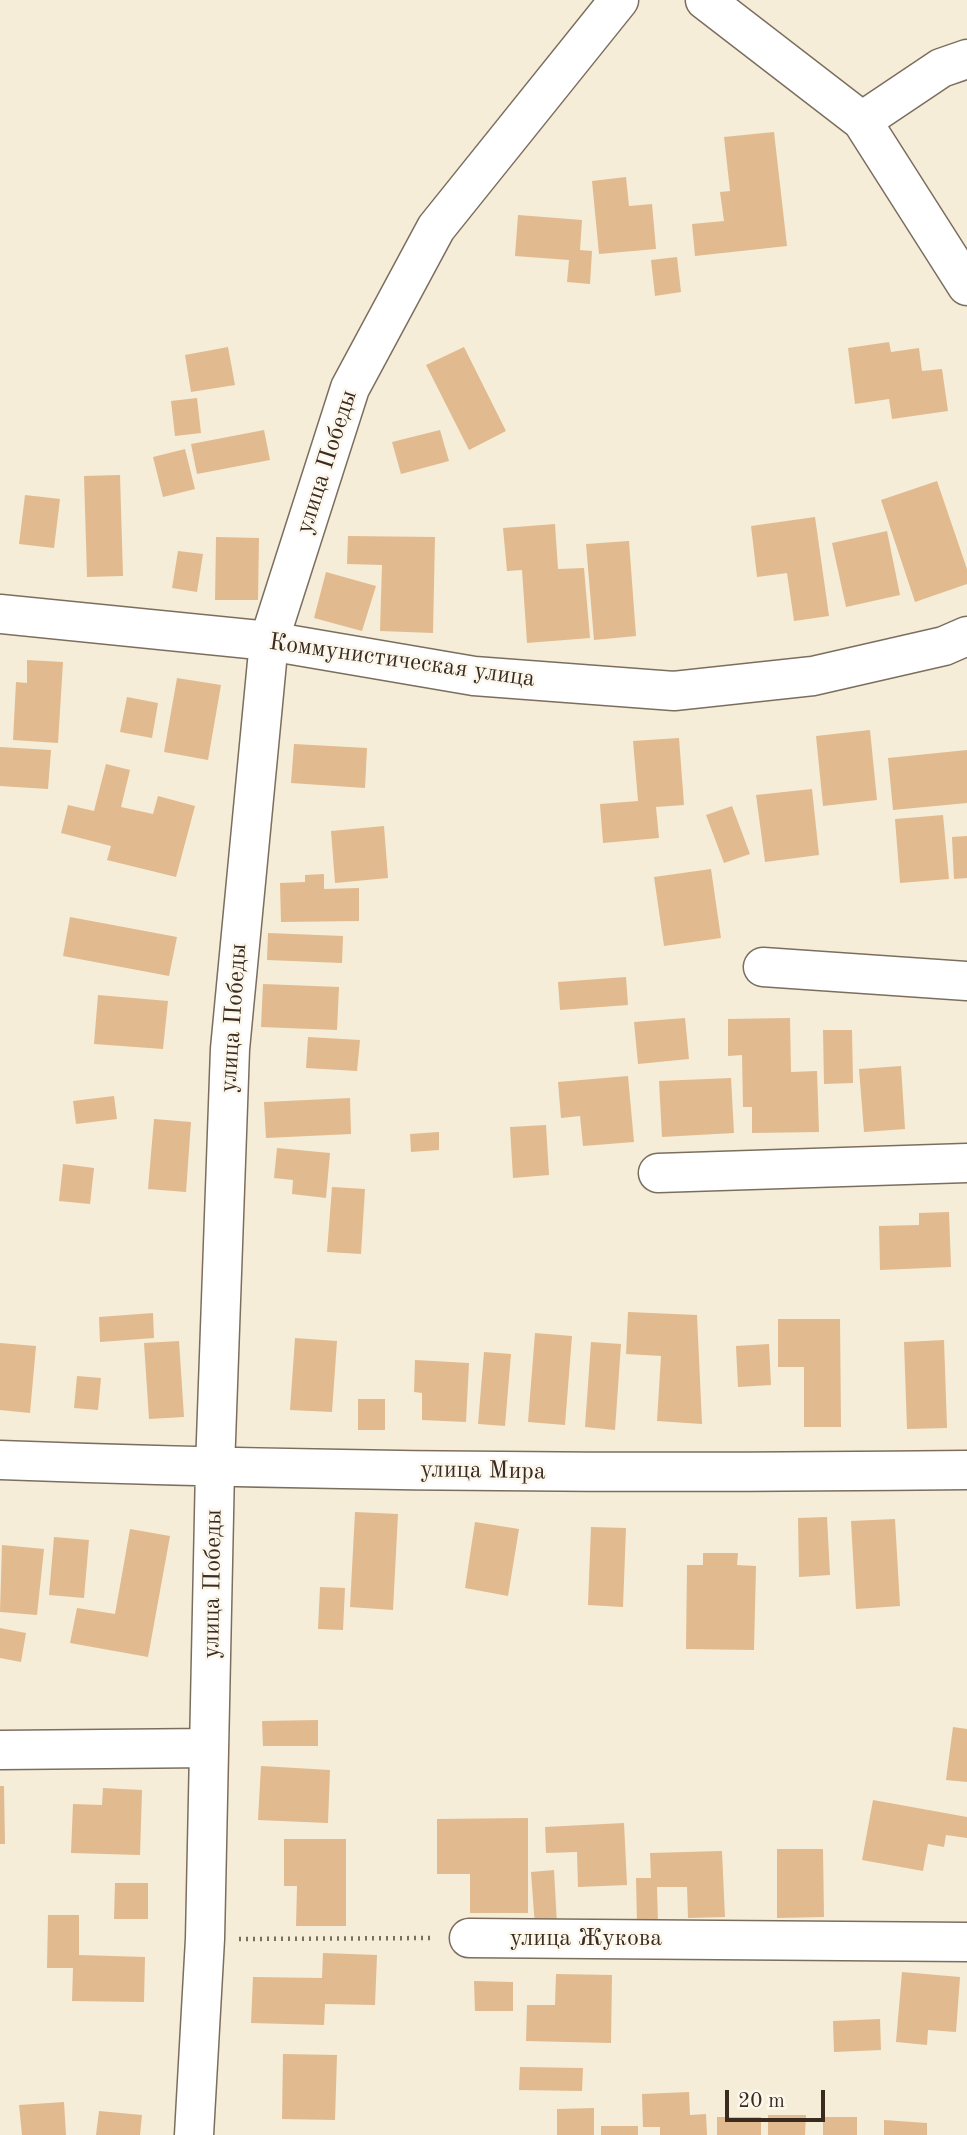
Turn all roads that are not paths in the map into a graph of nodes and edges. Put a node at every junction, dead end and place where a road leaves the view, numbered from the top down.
1 (619, 0) edge
2 (705, 0) edge
3 (967, 58) edge
4 (862, 121) junction
5 (967, 286) edge
6 (0, 614) edge
7 (967, 636) edge
8 (269, 642) junction
9 (763, 967) dead end
10 (967, 981) edge
11 (967, 1163) edge
12 (658, 1173) dead end
13 (0, 1460) edge
14 (215, 1468) junction
15 (967, 1470) edge
16 (209, 1748) junction
17 (0, 1750) edge
18 (469, 1938) road end
19 (967, 1942) edge
20 (194, 2135) edge

1 - 8 street, улица Победы
2 - 4 street
3 - 4 street
4 - 5 street
6 - 8 street, Коммунистическая улица
7 - 8 street, Коммунистическая улица
8 - 14 street, улица Победы
9 - 10 street
11 - 12 street
13 - 14 street, улица Мира
14 - 15 street, улица Мира
14 - 16 street, улица Победы
16 - 17 street
16 - 20 street, улица Победы
18 - 19 street, улица Жукова

